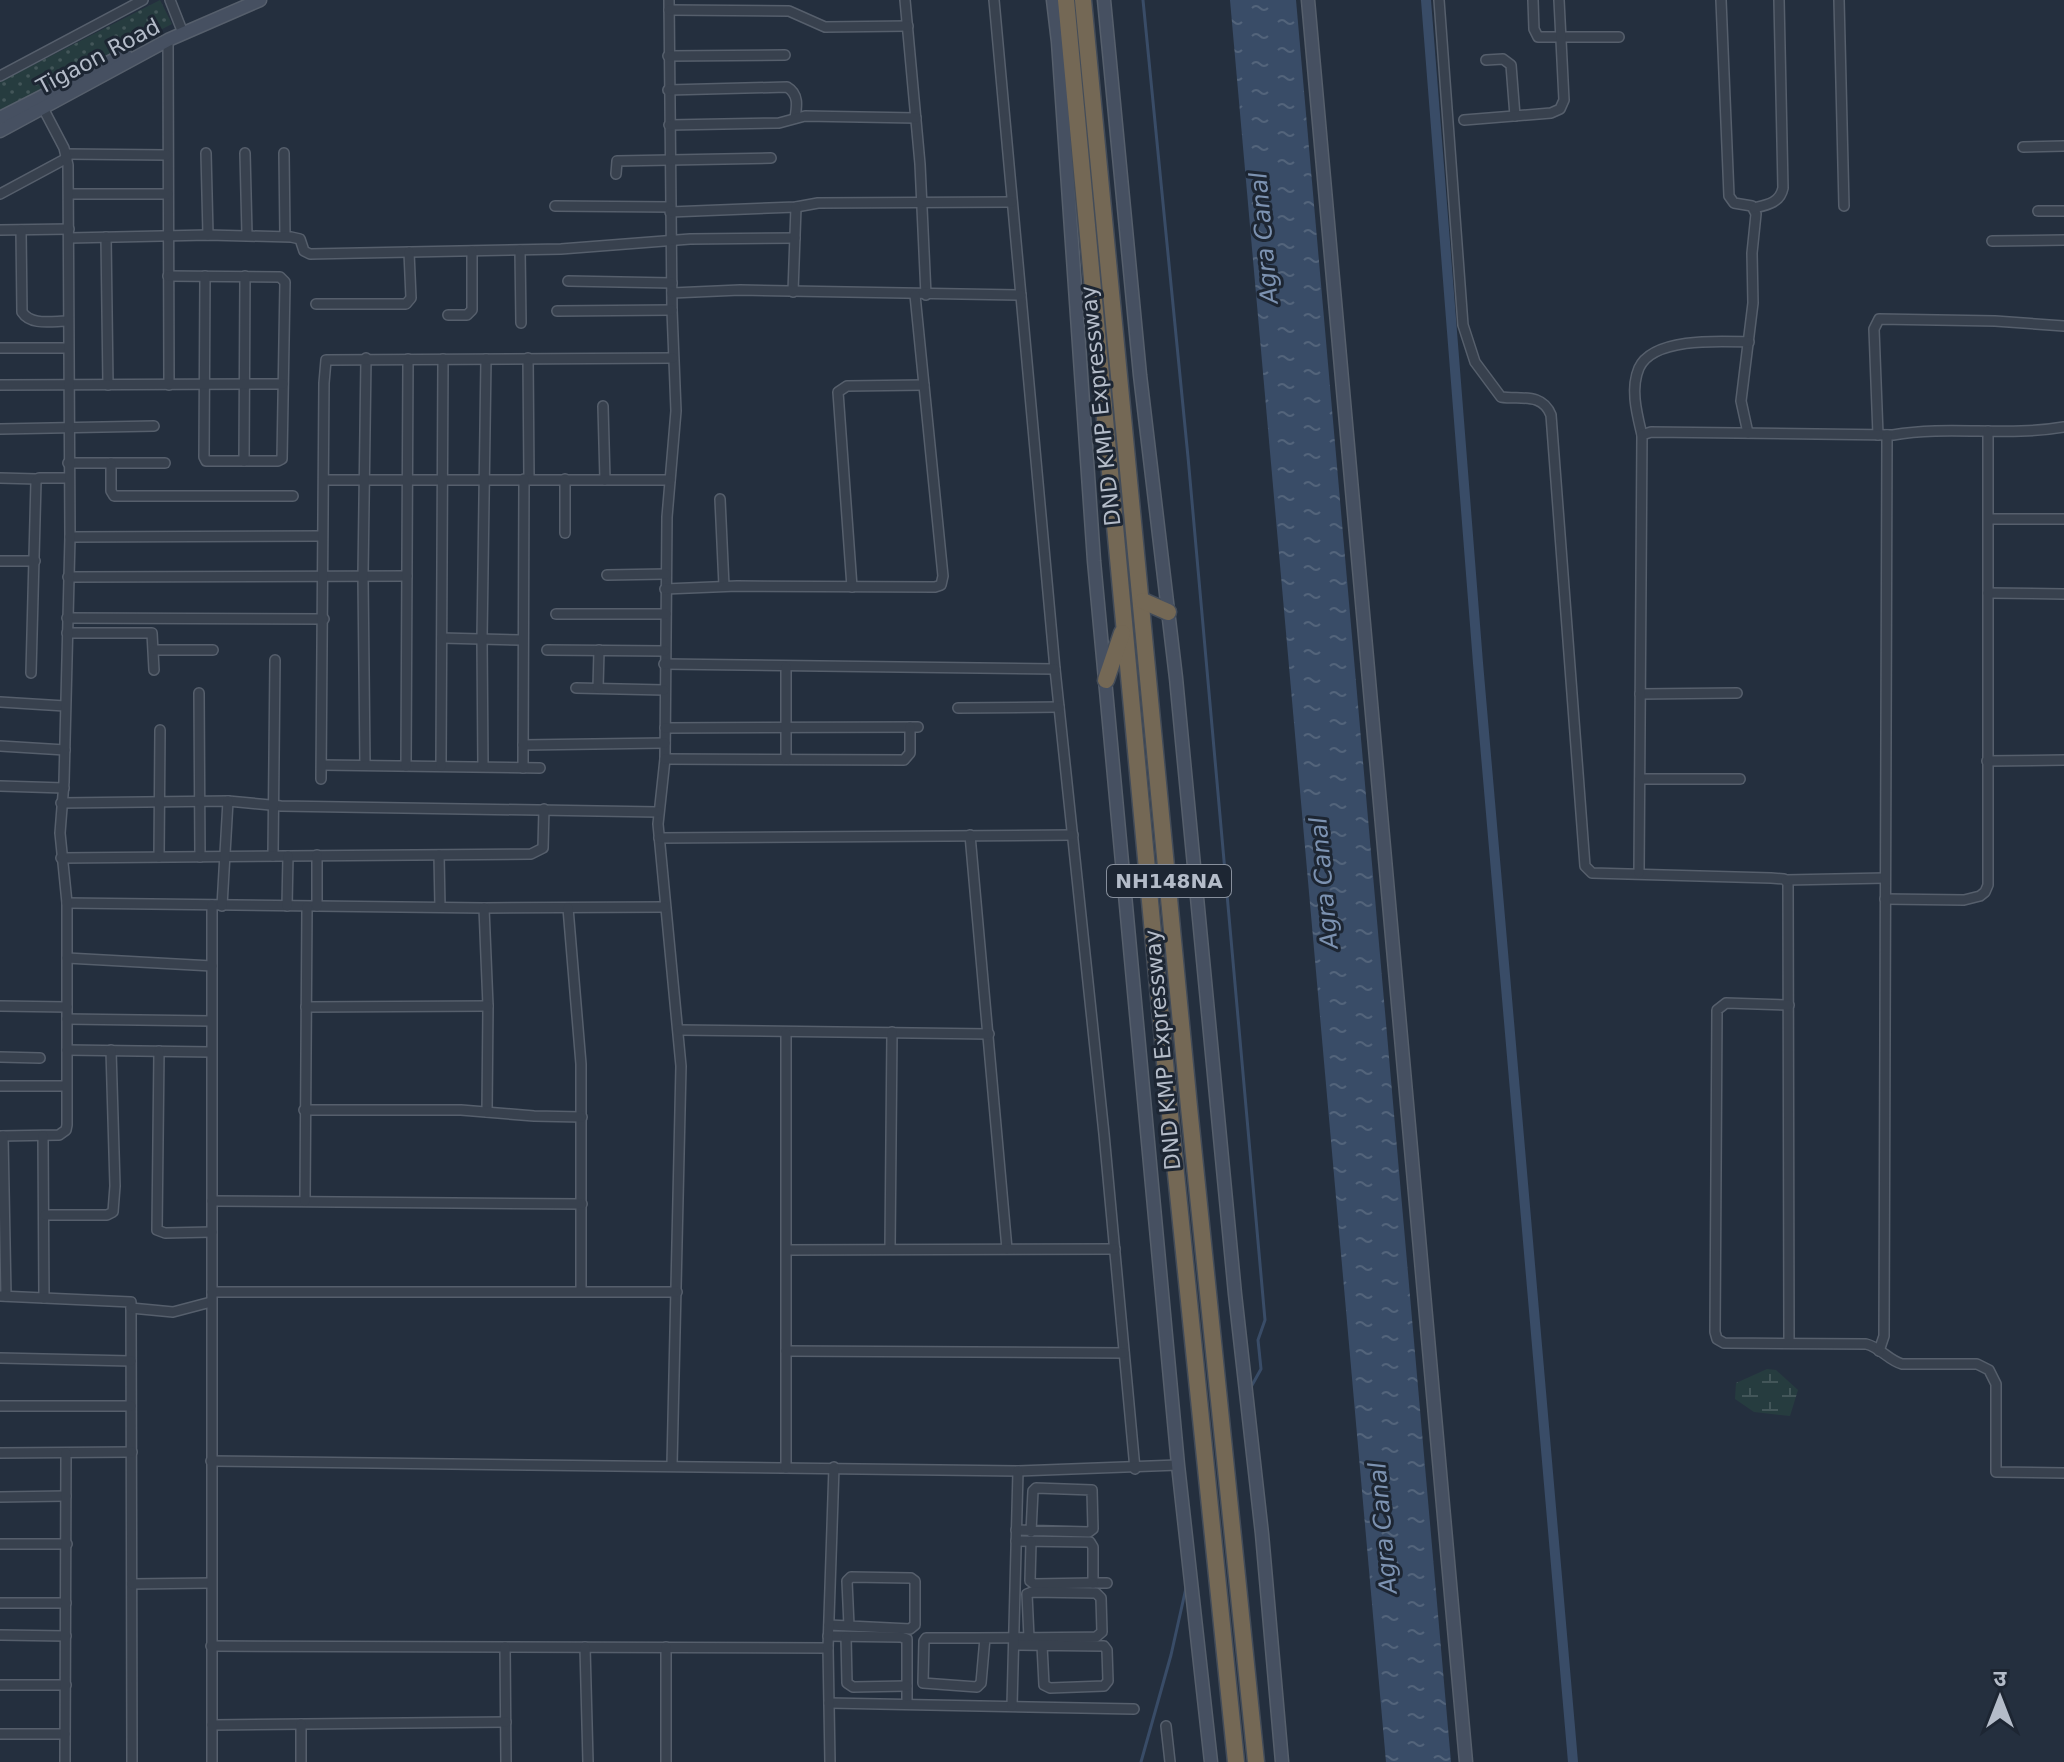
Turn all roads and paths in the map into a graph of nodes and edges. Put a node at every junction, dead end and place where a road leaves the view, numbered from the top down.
1 (143, 0) edge
2 (170, 0) edge
3 (242, 0) edge
4 (260, 0) edge
5 (905, 0) edge
6 (994, 0) edge
7 (1053, 0) edge
8 (1066, 0) edge
9 (1083, 0) edge
10 (1104, 0) edge
11 (1308, 0) edge
12 (1439, 0) edge
13 (1533, 0) edge
14 (1559, 0) edge
15 (1721, 0) edge
16 (1779, 0) edge
17 (1839, 0) edge
18 (669, 5) edge
19 (908, 26) junction
20 (181, 29) junction
21 (1619, 37) dead end
22 (1561, 39) junction
23 (168, 40) junction
24 (785, 55) dead end
25 (668, 56) junction
26 (1486, 60) dead end
27 (0, 76) edge
28 (668, 90) junction
29 (43, 108) junction
30 (1515, 116) junction
31 (0, 118) edge
32 (795, 118) junction
33 (916, 118) junction
34 (1464, 120) dead end
35 (669, 125) junction
36 (0, 131) edge
37 (2064, 146) edge
38 (2023, 147) dead end
39 (206, 153) dead end
40 (245, 153) dead end
41 (284, 153) dead end
42 (167, 155) junction
43 (67, 156) junction
44 (771, 158) dead end
45 (670, 162) junction
46 (616, 174) dead end
47 (0, 194) edge
48 (69, 194) junction
49 (168, 194) junction
50 (1012, 202) junction
51 (923, 203) junction
52 (555, 206) dead end
53 (1844, 206) dead end
54 (796, 207) junction
55 (1754, 208) junction
56 (670, 209) junction
57 (2038, 211) dead end
58 (2064, 211) edge
59 (0, 230) edge
60 (21, 230) junction
61 (69, 234) junction
62 (208, 235) junction
63 (247, 235) junction
64 (285, 236) junction
65 (106, 237) junction
66 (168, 237) junction
67 (795, 238) junction
68 (2064, 240) edge
69 (671, 241) junction
70 (1992, 241) dead end
71 (520, 250) junction
72 (472, 251) junction
73 (409, 252) junction
74 (168, 276) junction
75 (205, 276) junction
76 (245, 276) junction
77 (568, 281) dead end
78 (672, 288) junction
79 (793, 292) junction
80 (915, 295) junction
81 (926, 295) junction
82 (1021, 295) junction
83 (316, 304) dead end
84 (672, 310) junction
85 (557, 311) dead end
86 (448, 315) dead end
87 (68, 321) junction
88 (521, 323) dead end
89 (2064, 326) edge
90 (1749, 342) junction
91 (0, 348) edge
92 (68, 348) junction
93 (366, 358) junction
94 (528, 358) junction
95 (673, 358) junction
96 (408, 359) junction
97 (443, 359) junction
98 (486, 359) junction
99 (283, 384) junction
100 (0, 385) edge
101 (69, 385) junction
102 (108, 385) junction
103 (169, 385) junction
104 (206, 385) junction
105 (245, 385) junction
106 (924, 385) junction
107 (603, 406) dead end
108 (69, 426) junction
109 (154, 426) dead end
110 (2064, 427) edge
111 (0, 429) edge
112 (1988, 431) junction
113 (1748, 433) junction
114 (1642, 435) junction
115 (1883, 435) junction
116 (244, 461) junction
117 (68, 463) junction
118 (111, 463) junction
119 (165, 463) dead end
120 (0, 478) edge
121 (69, 478) junction
122 (37, 479) junction
123 (443, 479) junction
124 (485, 479) junction
125 (526, 479) junction
126 (565, 479) junction
127 (324, 480) junction
128 (364, 480) junction
129 (407, 480) junction
130 (605, 480) junction
131 (670, 480) junction
132 (293, 496) dead end
133 (720, 499) dead end
134 (1989, 519) junction
135 (2064, 519) edge
136 (565, 533) dead end
137 (322, 536) junction
138 (70, 537) junction
139 (0, 561) edge
140 (35, 561) junction
141 (666, 574) junction
142 (607, 575) dead end
143 (324, 576) junction
144 (363, 576) junction
145 (407, 576) junction
146 (68, 577) junction
147 (724, 586) junction
148 (852, 587) junction
149 (665, 589) junction
150 (1988, 593) junction
151 (2064, 594) edge
152 (1143, 601) junction
153 (1168, 612) junction
154 (556, 614) dead end
155 (666, 614) junction
156 (67, 618) junction
157 (324, 619) junction
158 (1124, 627) junction
159 (67, 633) junction
160 (442, 638) junction
161 (482, 639) junction
162 (522, 640) junction
163 (154, 650) junction
164 (213, 650) dead end
165 (547, 650) dead end
166 (599, 650) junction
167 (665, 651) junction
168 (275, 660) dead end
169 (664, 664) junction
170 (786, 667) junction
171 (1055, 669) junction
172 (154, 670) dead end
173 (31, 673) dead end
174 (1106, 680) junction
175 (576, 688) dead end
176 (598, 688) junction
177 (664, 690) junction
178 (199, 693) dead end
179 (1737, 693) dead end
180 (1640, 694) junction
181 (0, 702) edge
182 (65, 706) junction
183 (1059, 707) junction
184 (958, 708) dead end
185 (665, 728) junction
186 (786, 728) junction
187 (160, 730) dead end
188 (665, 743) junction
189 (523, 745) junction
190 (0, 746) edge
191 (65, 750) junction
192 (665, 759) junction
193 (786, 759) junction
194 (2064, 760) edge
195 (1987, 761) junction
196 (365, 764) junction
197 (322, 765) junction
198 (406, 766) junction
199 (441, 766) junction
200 (483, 766) junction
201 (523, 768) junction
202 (540, 768) dead end
203 (321, 779) dead end
204 (1640, 779) junction
205 (1740, 779) dead end
206 (0, 786) edge
207 (64, 788) junction
208 (198, 801) junction
209 (228, 801) junction
210 (161, 802) junction
211 (61, 803) junction
212 (273, 804) junction
213 (544, 809) junction
214 (658, 812) junction
215 (970, 835) junction
216 (1073, 835) junction
217 (659, 838) junction
218 (317, 855) junction
219 (439, 855) junction
220 (273, 856) junction
221 (288, 856) junction
222 (159, 857) junction
223 (200, 857) junction
224 (226, 857) junction
225 (61, 858) junction
226 (1639, 873) junction
227 (1885, 878) junction
228 (1786, 880) junction
229 (1885, 899) junction
230 (67, 903) junction
231 (217, 906) junction
232 (287, 906) junction
233 (312, 906) junction
234 (440, 907) junction
235 (664, 907) junction
236 (484, 908) junction
237 (568, 908) junction
238 (67, 958) junction
239 (212, 966) junction
240 (1789, 1005) junction
241 (0, 1006) edge
242 (488, 1006) junction
243 (67, 1007) junction
244 (306, 1007) junction
245 (67, 1019) junction
246 (211, 1021) junction
247 (679, 1030) junction
248 (892, 1032) junction
249 (786, 1033) junction
250 (989, 1034) junction
251 (67, 1050) junction
252 (111, 1050) junction
253 (159, 1051) junction
254 (211, 1052) junction
255 (0, 1057) edge
256 (40, 1058) dead end
257 (0, 1086) edge
258 (66, 1086) junction
259 (304, 1110) junction
260 (487, 1112) junction
261 (582, 1117) junction
262 (1, 1136) edge
263 (43, 1136) junction
264 (212, 1201) junction
265 (305, 1201) junction
266 (582, 1204) junction
267 (45, 1215) junction
268 (212, 1232) junction
269 (890, 1248) junction
270 (1007, 1249) junction
271 (1115, 1249) junction
272 (787, 1250) junction
273 (581, 1291) junction
274 (677, 1292) junction
275 (3, 1296) edge
276 (212, 1297) junction
277 (44, 1298) junction
278 (131, 1308) junction
279 (1789, 1343) junction
280 (786, 1351) junction
281 (1879, 1351) junction
282 (1124, 1353) junction
283 (0, 1358) edge
284 (131, 1361) junction
285 (0, 1406) edge
286 (131, 1406) junction
287 (132, 1452) junction
288 (0, 1453) edge
289 (66, 1453) junction
290 (211, 1461) junction
291 (672, 1465) junction
292 (1178, 1465) junction
293 (834, 1467) junction
294 (786, 1468) junction
295 (1135, 1469) junction
296 (1018, 1471) junction
297 (2064, 1473) edge
298 (66, 1496) junction
299 (0, 1497) edge
300 (1016, 1536) junction
301 (1031, 1537) junction
302 (0, 1544) edge
303 (67, 1544) junction
304 (211, 1583) junction
305 (1093, 1583) junction
306 (1107, 1583) dead end
307 (132, 1584) junction
308 (0, 1603) edge
309 (66, 1603) junction
310 (849, 1626) junction
311 (828, 1631) junction
312 (0, 1635) edge
313 (66, 1636) junction
314 (846, 1637) junction
315 (985, 1638) junction
316 (1029, 1638) junction
317 (1014, 1642) junction
318 (1042, 1645) junction
319 (211, 1646) junction
320 (505, 1647) junction
321 (585, 1647) junction
322 (666, 1647) junction
323 (828, 1648) junction
324 (0, 1685) edge
325 (66, 1685) junction
326 (907, 1686) junction
327 (829, 1703) junction
328 (907, 1704) junction
329 (1012, 1706) junction
330 (1134, 1709) dead end
331 (506, 1722) junction
332 (301, 1724) junction
333 (212, 1725) junction
334 (1166, 1726) dead end
335 (0, 1734) edge
336 (65, 1734) junction
337 (65, 1762) edge
338 (132, 1762) edge
339 (212, 1762) edge
340 (301, 1762) edge
341 (506, 1762) edge
342 (588, 1762) edge
343 (666, 1762) edge
344 (830, 1762) edge
345 (1170, 1762) edge
346 (1211, 1762) edge
347 (1236, 1762) edge
348 (1256, 1762) edge
349 (1282, 1762) edge
350 (1466, 1762) edge

1 - 27 street
2 - 20 street
3 - 20 street
4 - 20 street, Tigaon Road
5 - 19 street
6 - 50 street
7 - 174 street
8 - 158 highway, DND KMP Expressway / NH148NA
9 - 152 highway, DND KMP Expressway / NH148NA
10 - 153 street
11 - 350 street
12 - 226 street
13 - 22 street
14 - 22 street
15 - 55 street
16 - 55 street
17 - 53 street
18 - 19 street
18 - 25 street
19 - 33 street
20 - 23 street, Tigaon Road
20 - 31 street
21 - 22 street
22 - 30 street
23 - 29 street, Tigaon Road
23 - 42 street
24 - 25 street
25 - 28 street
26 - 30 street
28 - 32 street
28 - 35 street
29 - 36 street, Tigaon Road
29 - 43 street
30 - 34 street
32 - 33 street
32 - 35 street
33 - 51 street
35 - 45 street
37 - 38 street
39 - 62 street
40 - 63 street
41 - 64 street
42 - 43 street
42 - 49 street
43 - 47 street
43 - 48 street
44 - 45 street
45 - 46 street
45 - 56 street
48 - 49 street
48 - 61 street
49 - 66 street
50 - 51 street
50 - 82 street
51 - 54 street
51 - 81 street
52 - 56 street
54 - 56 street
54 - 67 street
55 - 90 street
56 - 69 street
57 - 58 street
59 - 60 street
60 - 61 street
60 - 87 street
61 - 65 street
61 - 87 street
62 - 63 street
62 - 66 street
63 - 64 street
64 - 73 street
65 - 66 street
65 - 102 street
66 - 74 street
67 - 69 street
67 - 79 street
68 - 70 street
69 - 71 street
69 - 78 street
71 - 72 street
71 - 88 street
72 - 73 street
72 - 86 street
73 - 83 street
74 - 75 street
74 - 103 street
75 - 76 street
75 - 104 street
76 - 99 street
76 - 105 street
77 - 78 street
78 - 79 street
78 - 84 street
79 - 80 street
80 - 81 street
80 - 106 street
81 - 82 street
82 - 171 street
84 - 85 street
84 - 95 street
87 - 92 street
89 - 115 street
90 - 113 street
90 - 114 street
91 - 92 street
92 - 101 street
93 - 96 street
93 - 127 street
93 - 128 street
94 - 95 street
94 - 98 street
94 - 125 street
95 - 131 street
96 - 97 street
96 - 129 street
97 - 98 street
97 - 123 street
98 - 124 street
99 - 105 street
99 - 116 street
100 - 101 street
101 - 102 street
101 - 108 street
102 - 103 street
103 - 104 street
104 - 105 street
104 - 116 street
105 - 116 street
106 - 148 street
106 - 148 street
107 - 130 street
108 - 109 street
108 - 111 street
108 - 117 street
110 - 112 street
112 - 115 street
112 - 134 street
113 - 114 street
113 - 115 street
114 - 180 street
115 - 227 street
117 - 118 street
117 - 121 street
118 - 119 street
118 - 132 street
120 - 122 street
121 - 122 street
121 - 138 street
122 - 140 street
123 - 124 street
123 - 129 street
123 - 160 street
124 - 125 street
124 - 161 street
125 - 126 street
125 - 162 street
126 - 130 street
126 - 136 street
127 - 128 street
127 - 137 street
128 - 129 street
128 - 144 street
129 - 145 street
130 - 131 street
131 - 141 street
133 - 147 street
134 - 135 street
134 - 150 street
137 - 138 street
137 - 143 street
138 - 146 street
139 - 140 street
140 - 173 street
141 - 142 street
141 - 149 street
143 - 144 street
143 - 146 street
143 - 157 street
144 - 145 street
144 - 196 street
145 - 198 street
146 - 156 street
147 - 148 street
147 - 149 street
149 - 155 street
150 - 151 street
150 - 195 street
152 - 153 highway
152 - 348 highway, DND KMP Expressway / NH148NA
153 - 349 street
154 - 155 street
155 - 167 street
156 - 157 street
156 - 159 street
157 - 197 street
158 - 174 highway
158 - 347 highway, DND KMP Expressway / NH148NA
159 - 163 street
159 - 182 street
160 - 161 street
160 - 199 street
161 - 162 street
161 - 200 street
162 - 189 street
163 - 164 street
163 - 172 street
165 - 166 street
166 - 167 street
166 - 176 street
167 - 169 street
168 - 212 street
169 - 170 street
169 - 177 street
170 - 171 street
170 - 186 street
171 - 183 street
174 - 292 street
175 - 176 street
176 - 177 street
177 - 185 street
178 - 208 street
179 - 180 street
180 - 204 street
181 - 182 street
182 - 191 street
183 - 184 street
183 - 216 street
185 - 186 street
185 - 188 street
186 - 193 street
186 - 193 street
187 - 210 street
188 - 189 street
188 - 192 street
189 - 201 street
190 - 191 street
191 - 207 street
192 - 193 street
192 - 214 street
194 - 195 street
195 - 229 street
196 - 197 street
196 - 198 street
197 - 203 street
198 - 199 street
199 - 200 street
200 - 201 street
201 - 202 street
204 - 205 street
204 - 226 street
206 - 207 street
207 - 211 street
208 - 209 street
208 - 210 street
208 - 223 street
209 - 212 street
209 - 224 street
210 - 211 street
210 - 222 street
211 - 225 street
212 - 213 street
212 - 220 street
213 - 214 street
213 - 219 street
214 - 217 street
215 - 216 street
215 - 217 street
215 - 250 street
216 - 271 street
217 - 235 street
218 - 219 street
218 - 221 street
218 - 233 street
219 - 234 street
220 - 221 street
220 - 224 street
221 - 232 street
222 - 223 street
222 - 225 street
223 - 224 street
224 - 231 street
225 - 230 street
226 - 228 street
227 - 228 street
227 - 229 street
228 - 240 street
229 - 281 street
230 - 231 street
230 - 238 street
231 - 232 street
231 - 239 street
232 - 233 street
233 - 234 street
233 - 244 street
234 - 236 street
235 - 237 street
235 - 247 street
236 - 237 street
236 - 242 street
237 - 261 street
238 - 239 street
238 - 243 street
239 - 246 street
240 - 279 street
240 - 279 street
241 - 243 street
242 - 244 street
242 - 260 street
243 - 245 street
244 - 259 street
245 - 246 street
245 - 251 street
246 - 254 street
247 - 249 street
247 - 274 street
248 - 249 street
248 - 250 street
248 - 269 street
249 - 272 street
250 - 270 street
251 - 252 street
251 - 258 street
252 - 253 street
252 - 267 street
253 - 254 street
253 - 268 street
254 - 264 street
255 - 256 street
257 - 258 street
258 - 263 street
259 - 260 street
259 - 265 street
260 - 261 street
261 - 266 street
262 - 263 street
262 - 275 street
263 - 267 street
264 - 265 street
264 - 268 street
265 - 266 street
266 - 273 street
267 - 277 street
268 - 276 street
269 - 270 street
269 - 272 street
270 - 271 street
271 - 282 street
272 - 280 street
273 - 274 street
273 - 276 street
274 - 291 street
275 - 277 street
276 - 278 street
276 - 290 street
277 - 278 street
278 - 284 street
279 - 281 street
280 - 282 street
280 - 294 street
281 - 297 street
282 - 295 street
283 - 284 street
284 - 286 street
285 - 286 street
286 - 287 street
287 - 289 street
287 - 307 street
288 - 289 street
289 - 298 street
290 - 291 street
290 - 304 street
291 - 294 street
292 - 295 street
292 - 346 street
293 - 294 street
293 - 296 street
293 - 311 street
295 - 296 street
296 - 300 street
298 - 299 street
298 - 303 street
300 - 301 street
300 - 317 street
301 - 301 street
301 - 305 street
301 - 305 street
302 - 303 street
303 - 309 street
304 - 307 street
304 - 319 street
305 - 306 street
307 - 338 street
308 - 309 street
309 - 313 street
310 - 310 street
310 - 311 street
311 - 314 street
311 - 323 street
312 - 313 street
313 - 325 street
314 - 326 street
314 - 326 street
315 - 315 street
315 - 317 street
316 - 316 street
316 - 317 street
317 - 318 street
317 - 329 street
318 - 318 street
319 - 320 street
319 - 333 street
320 - 321 street
320 - 331 street
321 - 322 street
321 - 342 street
322 - 323 street
322 - 343 street
323 - 327 street
324 - 325 street
325 - 336 street
326 - 328 street
327 - 328 street
327 - 344 street
328 - 329 street
329 - 330 street
331 - 332 street
331 - 341 street
332 - 333 street
332 - 340 street
333 - 339 street
334 - 345 street
335 - 336 street
336 - 337 street

